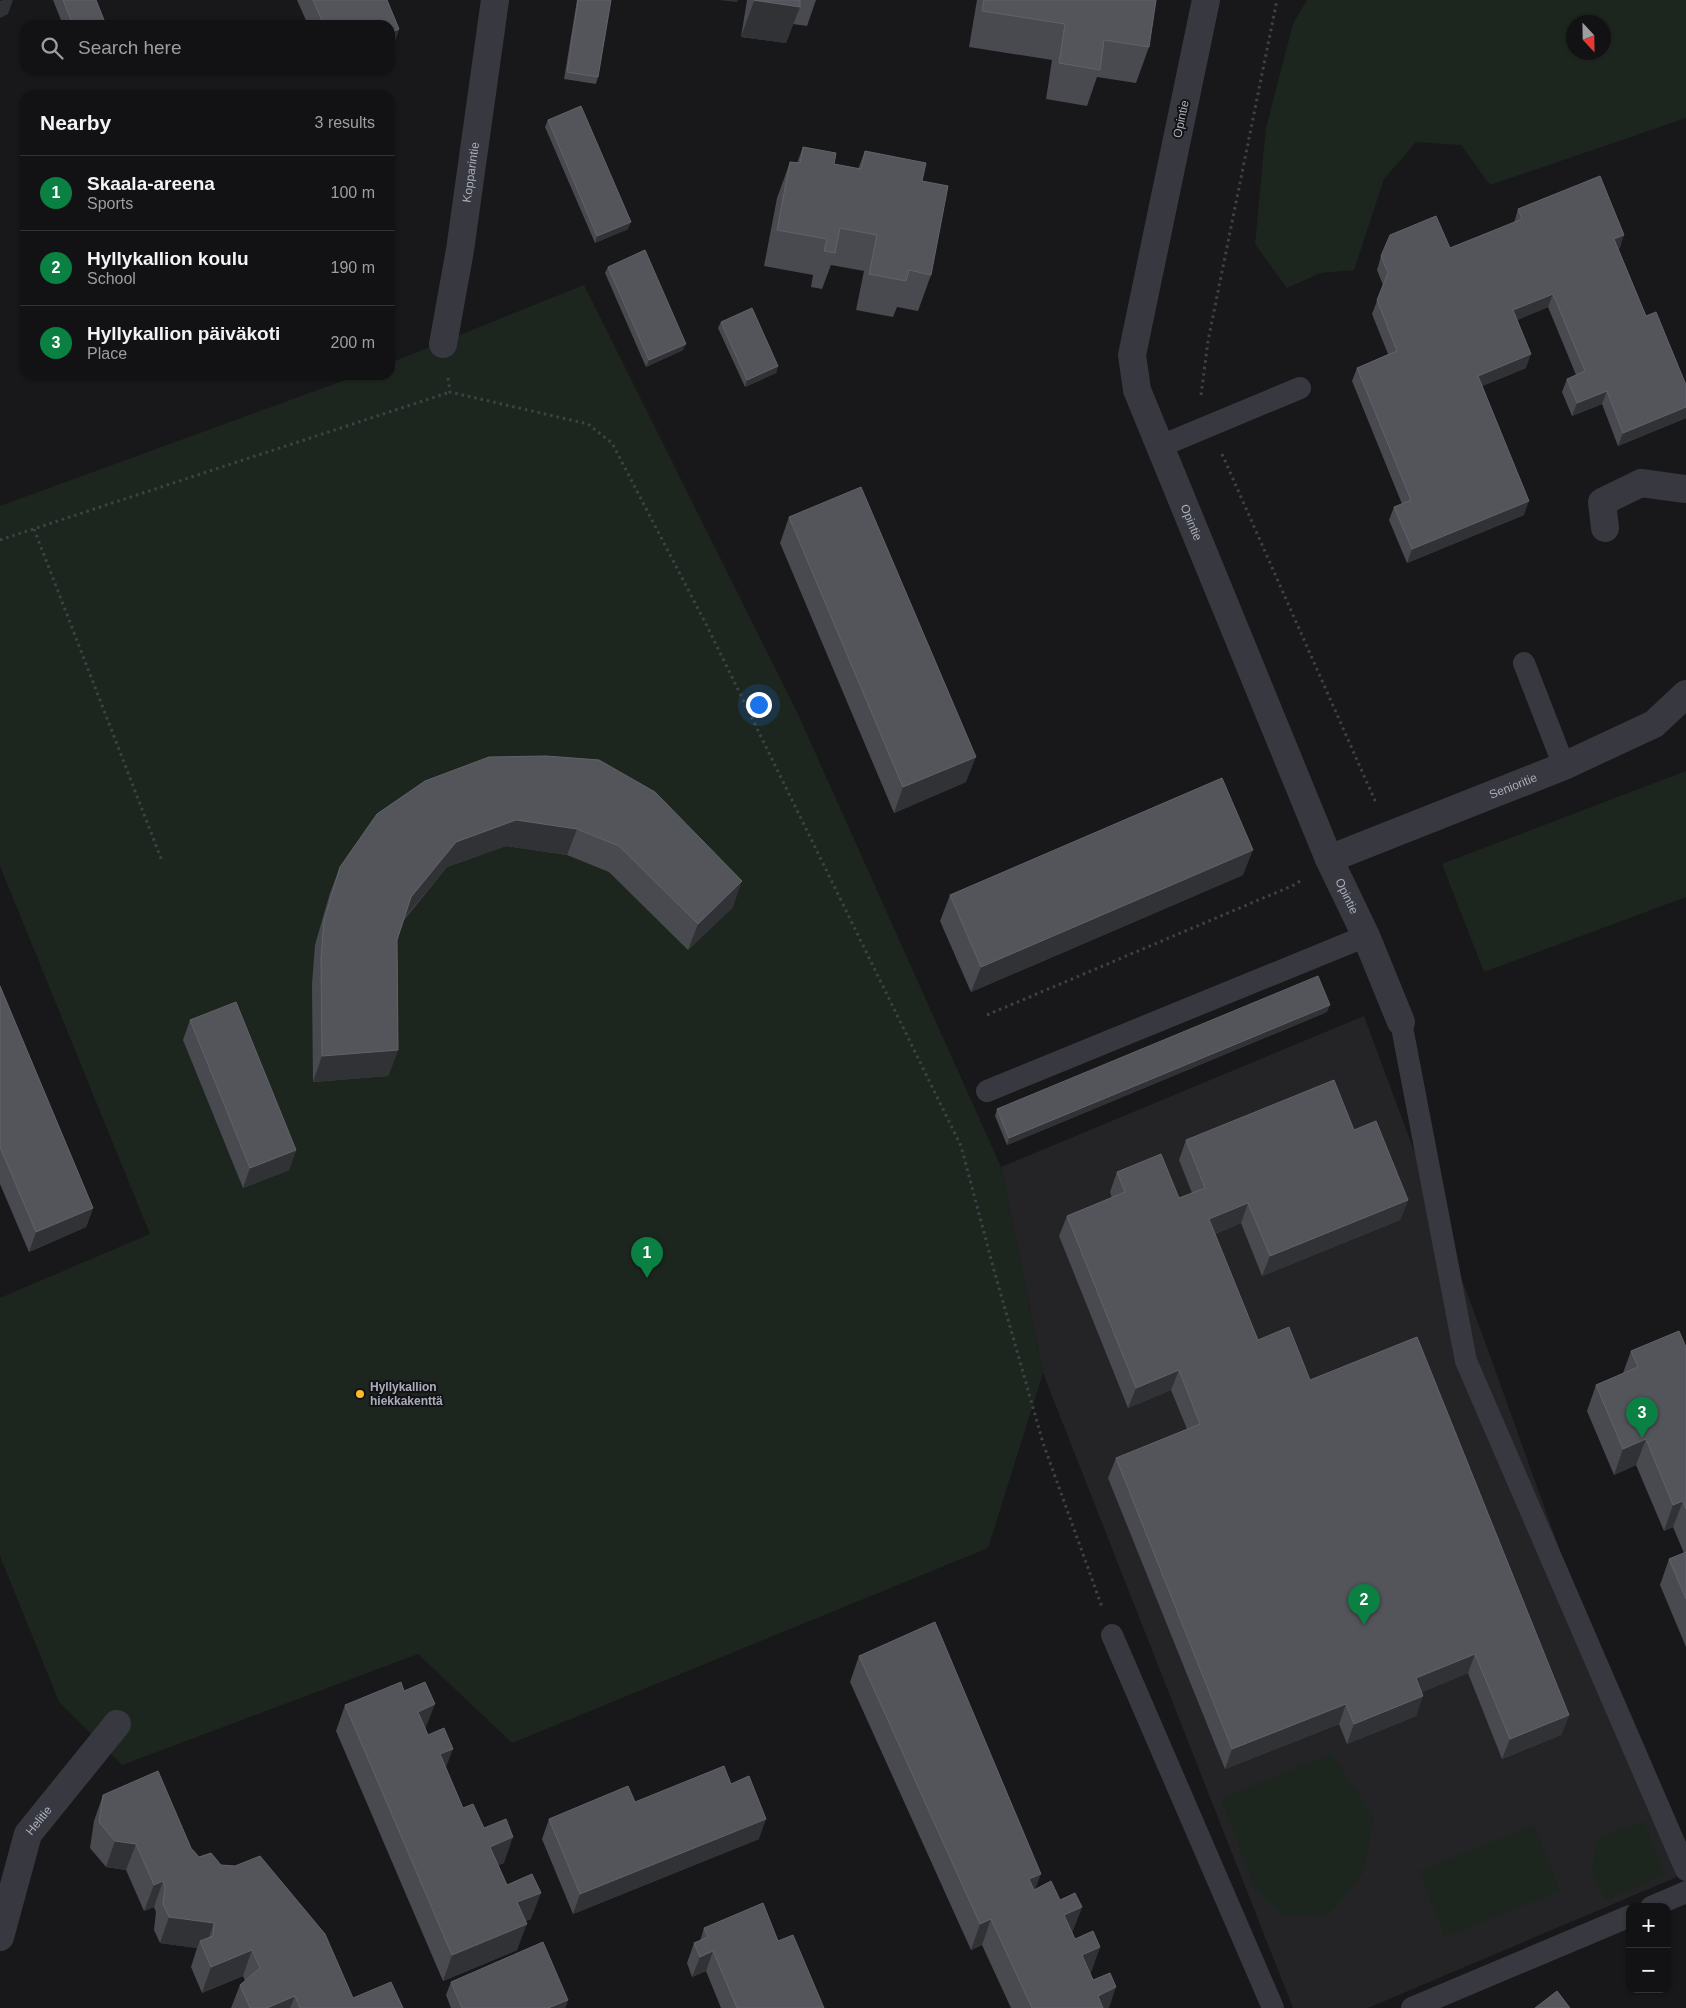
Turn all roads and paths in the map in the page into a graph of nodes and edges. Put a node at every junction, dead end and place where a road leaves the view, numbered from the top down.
1 (495, 0) edge
2 (1206, 0) edge
3 (442, 344) joint
4 (1300, 388) dead end
5 (450, 392) junction
6 (1161, 446) junction
7 (1686, 489) edge
8 (1605, 528) dead end
9 (34, 529) junction
10 (0, 540) edge
11 (1524, 663) dead end
12 (1686, 694) edge
13 (1564, 766) junction
14 (1329, 859) junction
15 (162, 861) dead end
16 (1366, 936) junction
17 (987, 1015) dead end
18 (1402, 1022) joint
19 (987, 1091) dead end
20 (1112, 1635) joint
21 (117, 1724) dead end
22 (1686, 1870) edge
23 (1686, 1892) edge
24 (1661, 1903) edge
25 (1626, 1918) edge
26 (0, 1937) edge
27 (1274, 2008) edge
28 (1412, 2008) edge

1 - 3 street, Kopparintie
2 - 6 street, Opintie
3 - 5 path
4 - 6 lane
5 - 9 path
5 - 20 path
6 - 14 street, Opintie
7 - 8 street
9 - 10 path
9 - 15 path
11 - 13 lane
12 - 13 street, Senioritie
13 - 14 street, Senioritie
14 - 16 street, Opintie
14 - 17 path
16 - 18 street, Opintie
16 - 19 lane
18 - 22 lane
20 - 27 lane
21 - 26 street, Helitie
23 - 24 lane
25 - 28 lane

